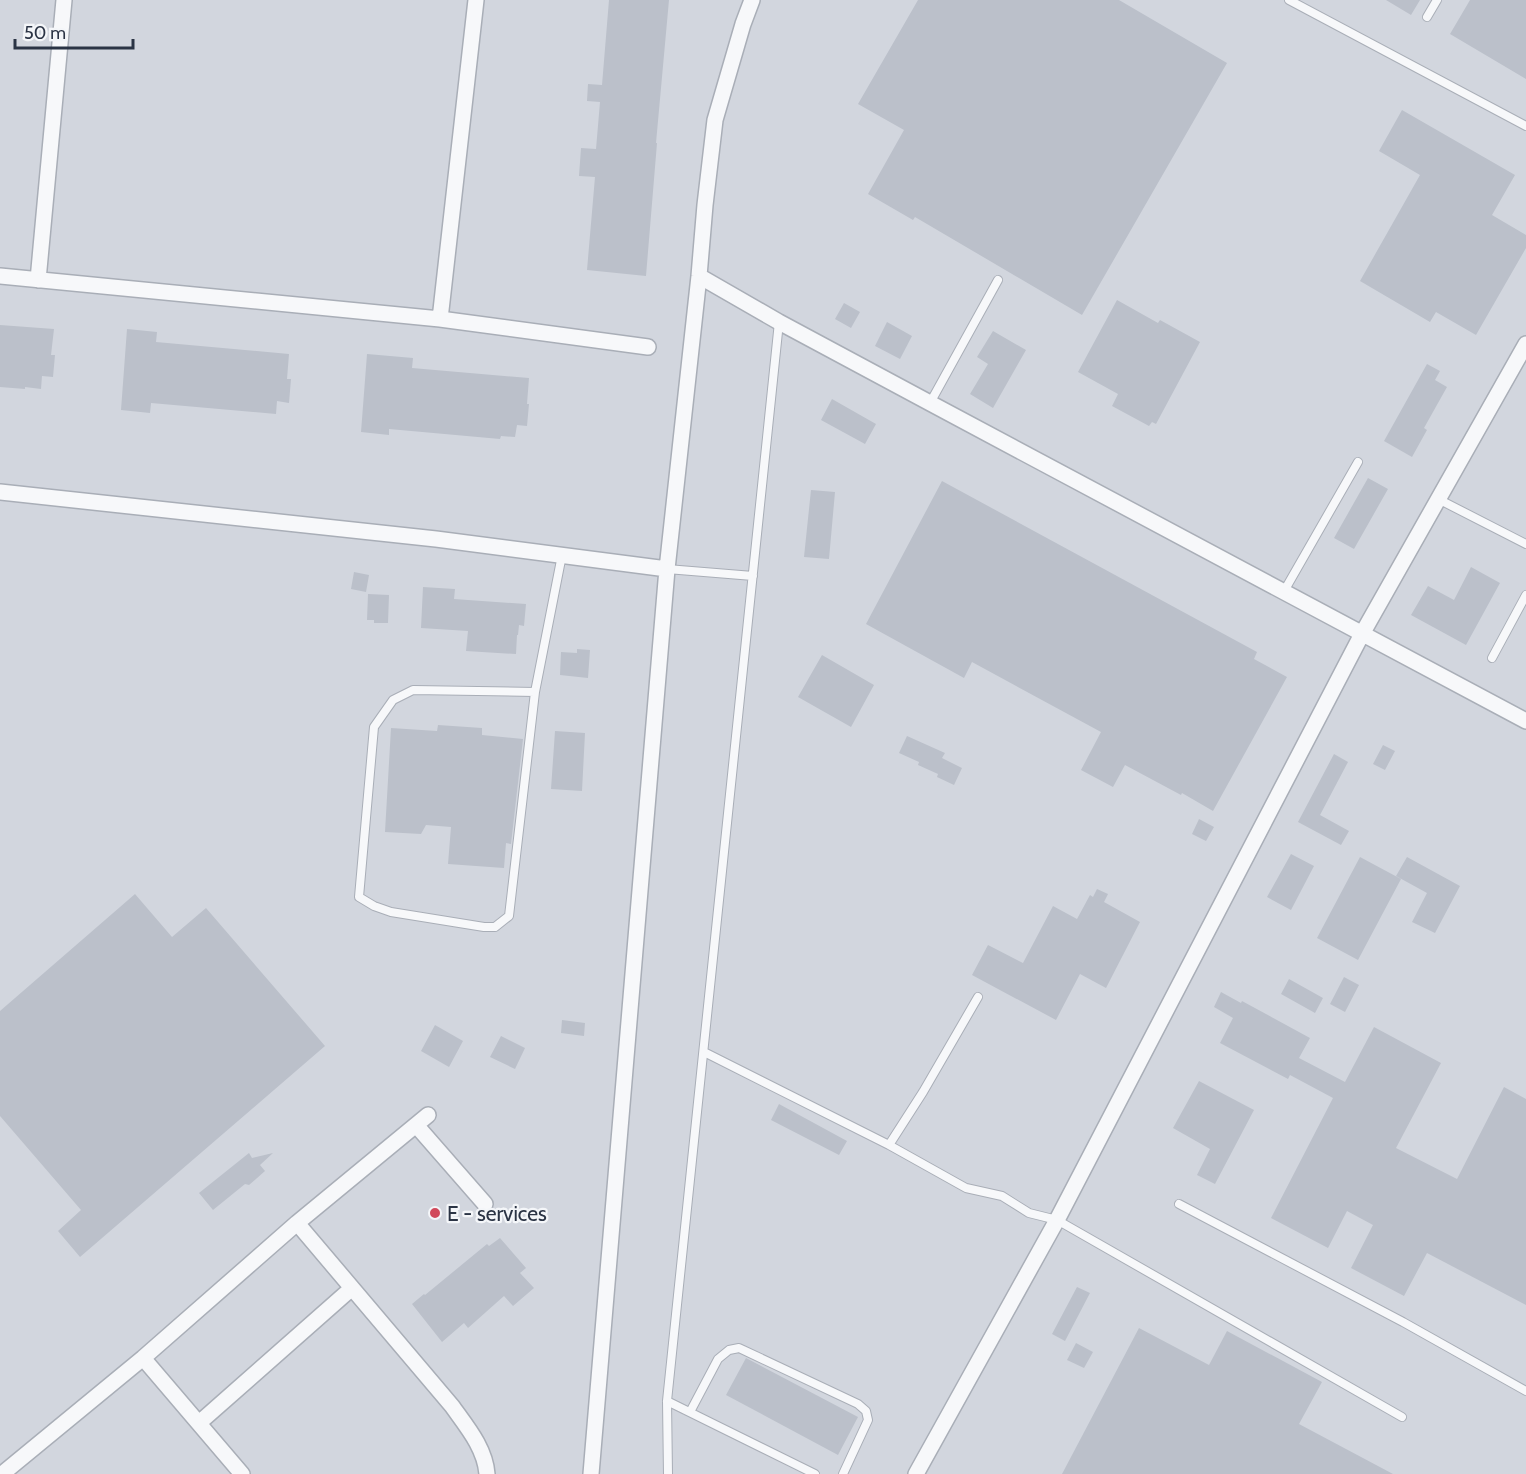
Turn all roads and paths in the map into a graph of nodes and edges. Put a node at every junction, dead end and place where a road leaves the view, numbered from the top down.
1 (64, 0) edge
2 (476, 0) edge
3 (752, 0) edge
4 (1289, 0) edge
5 (1437, 0) edge
6 (1427, 17) dead end
7 (1526, 126) edge
8 (0, 276) edge
9 (699, 276) junction
10 (38, 280) junction
11 (998, 280) dead end
12 (440, 319) junction
13 (779, 322) junction
14 (1526, 344) edge
15 (648, 347) dead end
16 (930, 403) junction
17 (1358, 462) dead end
18 (0, 492) edge
19 (1438, 499) junction
20 (1526, 544) edge
21 (562, 555) junction
22 (667, 568) junction
23 (753, 576) junction
24 (1284, 593) junction
25 (1526, 595) edge
26 (1362, 634) junction
27 (1492, 658) dead end
28 (535, 692) junction
29 (1526, 721) edge
30 (978, 997) dead end
31 (704, 1052) junction
32 (889, 1145) junction
33 (485, 1204) dead end
34 (1179, 1204) dead end
35 (1057, 1220) junction
36 (297, 1223) junction
37 (352, 1288) junction
38 (143, 1358) junction
39 (1526, 1391) edge
40 (668, 1401) junction
41 (690, 1412) junction
42 (1402, 1417) dead end
43 (199, 1423) junction
44 (2, 1474) edge
45 (242, 1474) edge
46 (487, 1474) edge
47 (591, 1474) edge
48 (668, 1474) edge
49 (815, 1474) edge
50 (843, 1474) edge
51 (916, 1474) edge

1 - 10 street
2 - 12 street
3 - 9 street
4 - 7 lane
5 - 6 lane
8 - 10 street
9 - 13 street
9 - 22 street
10 - 12 street
11 - 16 lane
12 - 15 street
13 - 16 street
13 - 23 lane
14 - 19 street
16 - 24 street
17 - 24 lane
18 - 21 street
19 - 20 lane
19 - 26 street
21 - 22 street
21 - 28 lane
22 - 23 lane
22 - 47 street
23 - 31 lane
24 - 26 street
25 - 27 lane
26 - 29 street
26 - 35 street
28 - 28 lane
30 - 32 lane
31 - 32 lane
31 - 40 lane
32 - 35 lane
33 - 36 street
34 - 39 lane
35 - 42 lane
35 - 51 street
36 - 37 street
36 - 38 street
37 - 43 street
37 - 46 street
38 - 43 street
38 - 44 street
40 - 41 lane
40 - 48 lane
41 - 49 lane
41 - 50 lane
43 - 45 street

